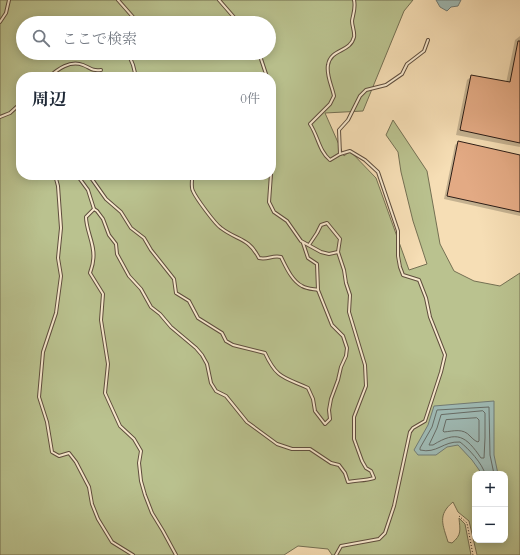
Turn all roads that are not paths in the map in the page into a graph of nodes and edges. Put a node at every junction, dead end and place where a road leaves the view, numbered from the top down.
1 (9, 0) edge
2 (118, 0) edge
3 (219, 0) edge
4 (354, 0) edge
5 (132, 16) edge
6 (233, 16) edge
7 (0, 22) edge
8 (428, 40) dead end
9 (131, 60) edge
10 (261, 60) edge
11 (101, 70) dead end
12 (54, 72) edge
13 (135, 72) edge
14 (265, 72) edge
15 (16, 108) edge
16 (0, 117) edge
17 (340, 154) junction
18 (56, 180) edge
19 (81, 180) edge
20 (93, 180) edge
21 (192, 180) edge
22 (271, 180) edge
23 (94, 209) junction
24 (303, 242) junction
25 (309, 245) junction
26 (338, 252) junction
27 (318, 290) junction
28 (133, 555) edge
29 (176, 555) edge
30 (336, 555) edge

1 - 7 lane
2 - 5 lane
3 - 6 lane
4 - 17 lane
8 - 17 lane
9 - 13 lane
10 - 14 lane
11 - 12 lane
15 - 16 lane
17 - 30 lane
18 - 28 lane
19 - 23 lane
20 - 27 lane
21 - 27 lane
22 - 24 lane
23 - 26 lane
23 - 29 lane
24 - 25 lane
24 - 27 lane
25 - 26 lane
25 - 26 lane

